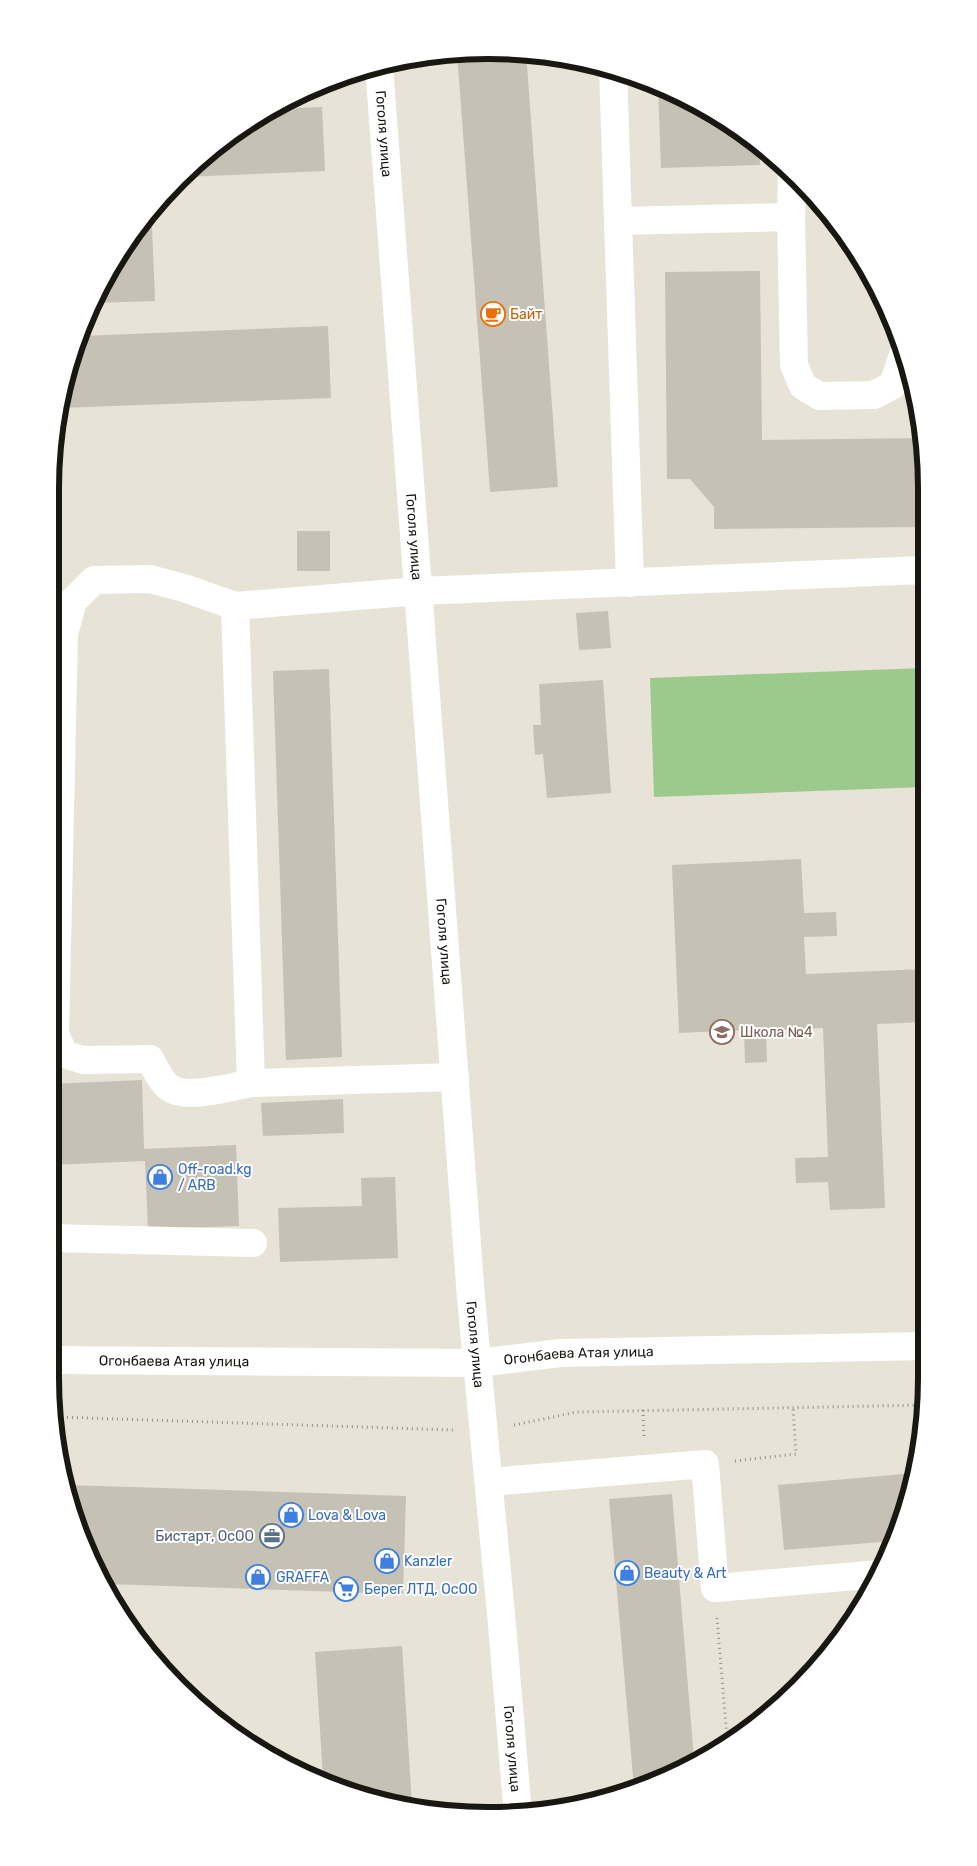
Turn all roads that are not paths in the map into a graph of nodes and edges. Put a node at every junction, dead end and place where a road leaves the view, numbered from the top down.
1 (379, 72) edge
2 (613, 77) edge
3 (792, 185) edge
4 (791, 217) junction
5 (618, 221) junction
6 (900, 365) edge
7 (918, 570) edge
8 (630, 583) junction
9 (419, 591) junction
10 (235, 606) junction
11 (59, 856) edge
12 (59, 1043) edge
13 (455, 1077) junction
14 (251, 1083) junction
15 (59, 1238) edge
16 (253, 1243) dead end
17 (918, 1346) edge
18 (59, 1360) edge
19 (478, 1363) junction
20 (489, 1482) junction
21 (870, 1575) edge
22 (517, 1806) edge

1 - 9 street, Гоголя улица
2 - 5 street
3 - 4 street
4 - 5 street
4 - 6 street
5 - 8 street
7 - 8 street
8 - 9 street
9 - 10 street
9 - 13 street, Гоголя улица
10 - 11 street
10 - 14 street
12 - 14 street
13 - 14 street
13 - 19 street, Гоголя улица
15 - 16 street
17 - 19 street, Огонбаева Атая улица
18 - 19 street, Огонбаева Атая улица
19 - 20 street, Гоголя улица
20 - 21 street
20 - 22 street, Гоголя улица

